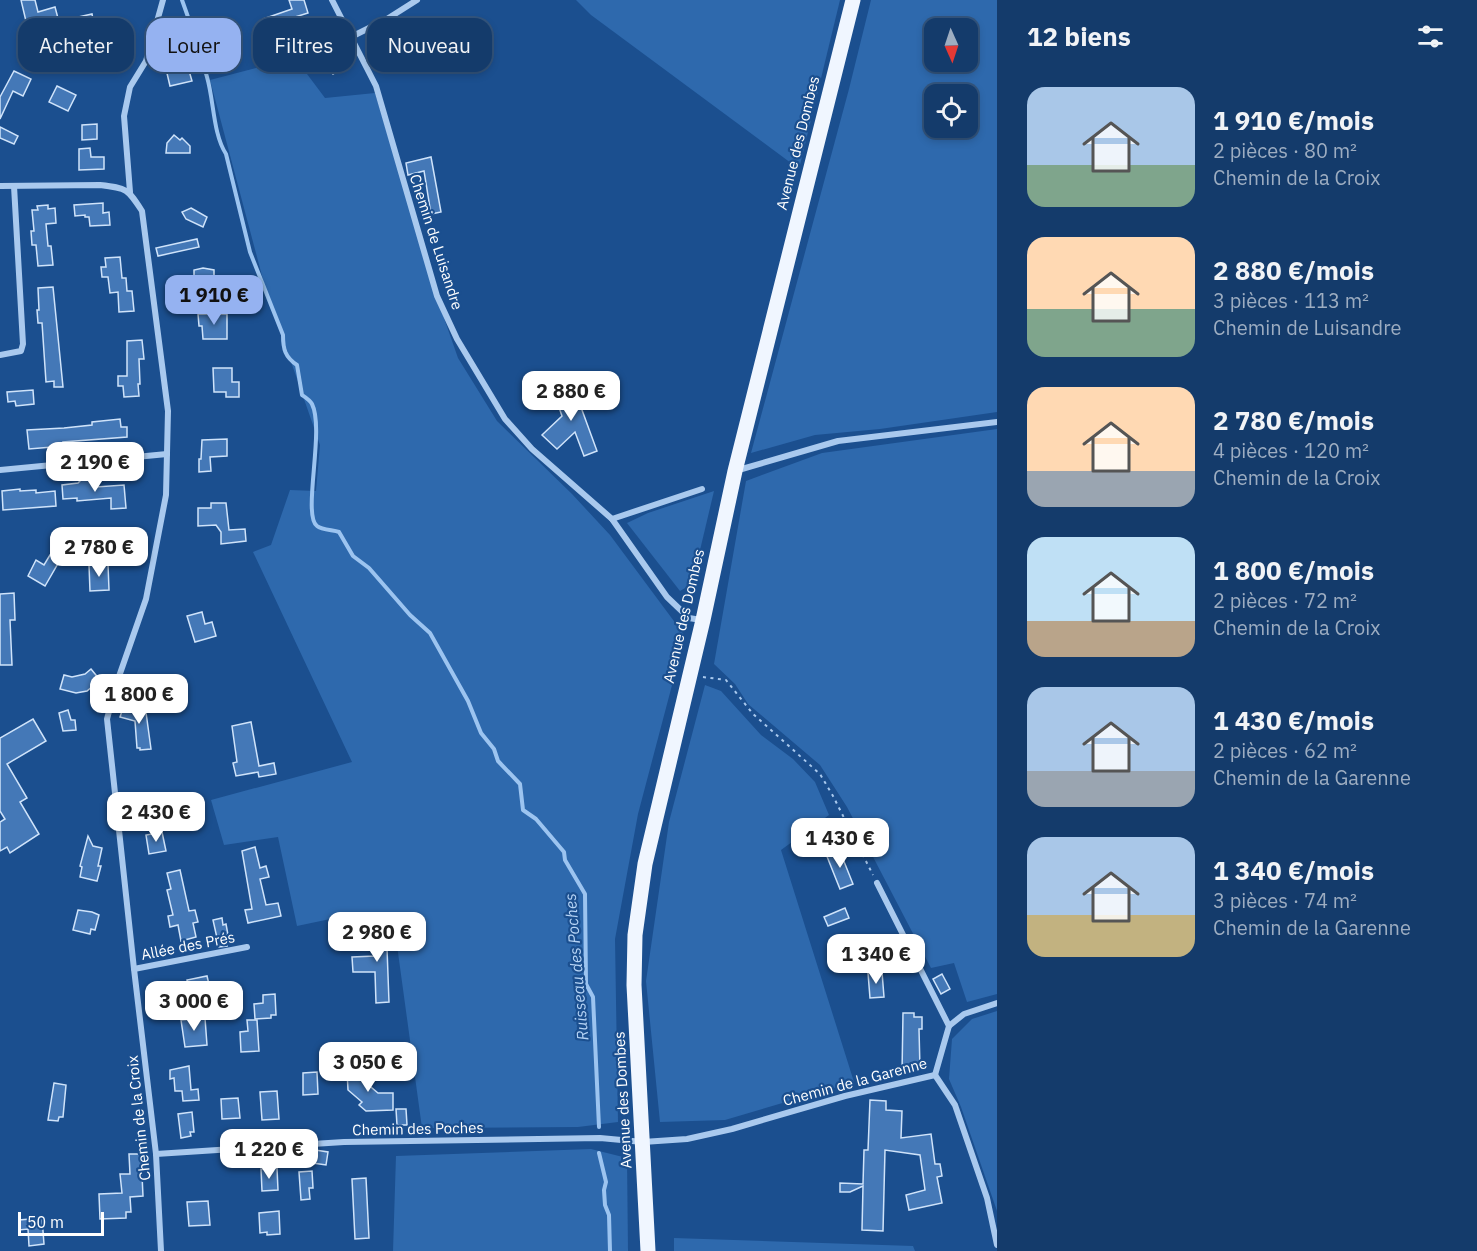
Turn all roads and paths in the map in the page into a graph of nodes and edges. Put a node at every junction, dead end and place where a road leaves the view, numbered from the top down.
1 (163, 0) edge
2 (332, 0) edge
3 (417, 0) edge
4 (853, 0) edge
5 (341, 18) edge
6 (355, 35) edge
7 (355, 45) edge
8 (0, 186) edge
9 (14, 186) junction
10 (130, 192) junction
11 (0, 355) edge
12 (997, 422) edge
13 (167, 454) junction
14 (0, 470) edge
15 (735, 471) junction
16 (702, 489) dead end
17 (612, 519) junction
18 (703, 620) junction
19 (688, 677) junction
20 (877, 883) joint
21 (247, 947) dead end
22 (134, 969) junction
23 (997, 1003) edge
24 (949, 1026) junction
25 (936, 1075) junction
26 (643, 1142) junction
27 (156, 1154) junction
28 (997, 1245) edge
29 (161, 1251) edge
30 (648, 1251) edge

1 - 10 street
2 - 5 street, Chemin de Luisandre
3 - 6 street
4 - 15 main road, Avenue des Dombes
7 - 17 street, Chemin de Luisandre
8 - 9 street
9 - 10 street
9 - 11 street
10 - 13 street, Chemin de la Croix
12 - 15 street
13 - 14 street
13 - 22 street, Chemin de la Croix
15 - 18 main road, Avenue des Dombes
16 - 17 street
17 - 18 street, Chemin de Luisandre
18 - 19 main road, Avenue des Dombes
19 - 20 path
19 - 26 main road, Avenue des Dombes
20 - 24 street
21 - 22 street, Allée des Prés
22 - 27 street, Chemin de la Croix
23 - 24 street
24 - 25 street, Chemin de la Garenne
25 - 26 street, Chemin de la Garenne
25 - 28 street
26 - 27 street, Chemin des Poches
26 - 30 main road, Avenue des Dombes
27 - 29 street, Chemin de la Croix

